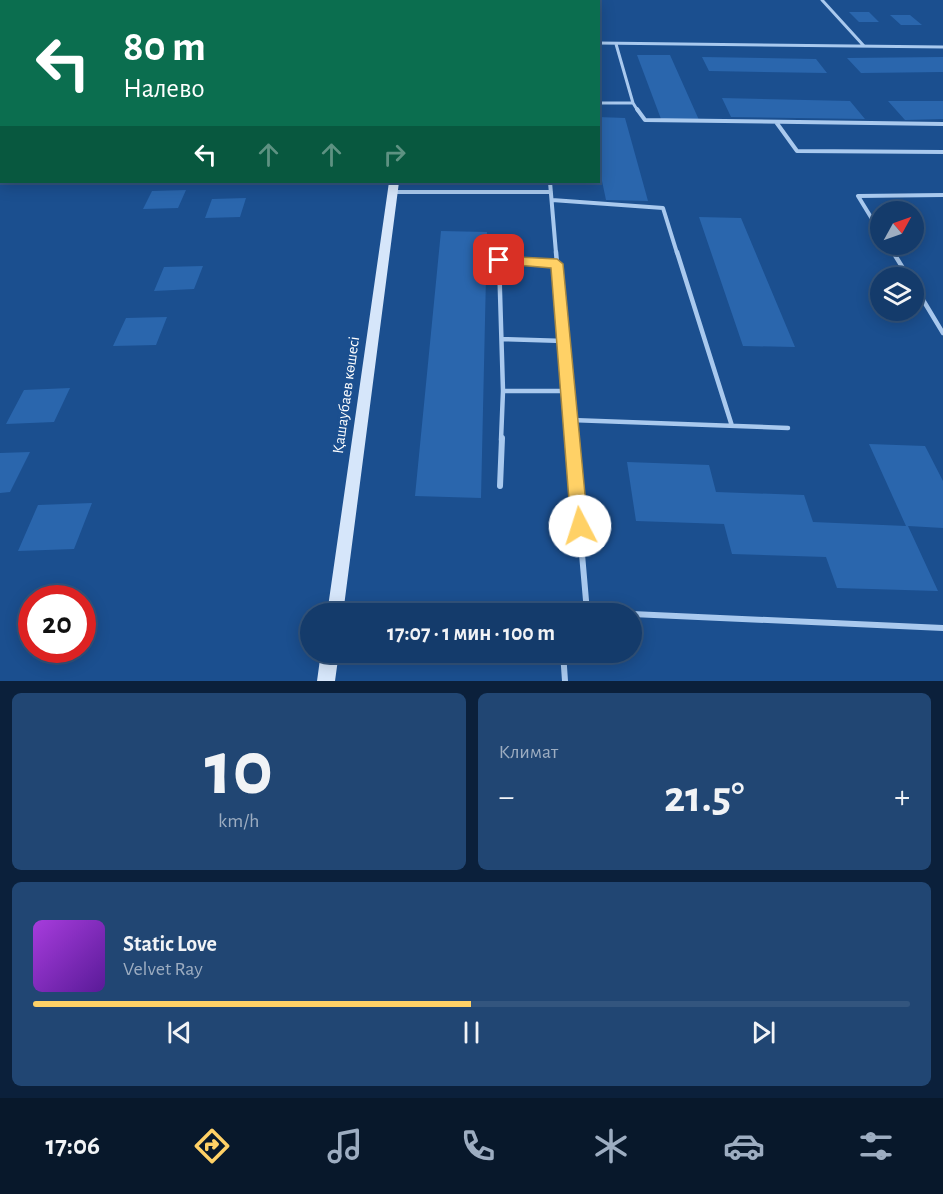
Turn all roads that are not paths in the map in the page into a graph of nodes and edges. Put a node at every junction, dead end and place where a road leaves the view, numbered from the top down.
1 (822, 0) edge
2 (600, 43) edge
3 (616, 44) junction
4 (864, 46) junction
5 (943, 47) edge
6 (600, 103) edge
7 (633, 103) junction
8 (776, 122) junction
9 (943, 124) edge
10 (943, 152) edge
11 (550, 183) edge
12 (393, 187) edge
13 (551, 192) junction
14 (943, 195) edge
15 (552, 200) junction
16 (870, 216) edge
17 (557, 264) junction
18 (924, 302) edge
19 (943, 333) edge
20 (502, 339) junction
21 (564, 340) junction
22 (503, 391) junction
23 (568, 391) junction
24 (571, 420) junction
25 (732, 426) junction
26 (788, 428) dead end
27 (500, 486) dead end
28 (336, 603) edge
29 (586, 603) edge
30 (642, 614) edge
31 (943, 628) edge
32 (328, 663) edge
33 (564, 663) edge
34 (326, 681) edge
35 (565, 681) edge

1 - 4 lane
2 - 3 lane
3 - 4 lane
3 - 7 lane
4 - 5 lane
6 - 7 lane
7 - 8 lane
8 - 9 lane
8 - 10 lane
11 - 13 lane
12 - 13 lane
12 - 28 street, Қашаубаев көшесі
13 - 15 lane
14 - 16 lane
15 - 17 lane
15 - 25 lane
17 - 20 lane
17 - 21 lane
18 - 19 lane
20 - 21 lane
20 - 22 lane
21 - 23 lane
22 - 23 lane
22 - 27 lane
23 - 24 lane
24 - 25 lane
24 - 29 lane
25 - 26 lane
30 - 31 lane
32 - 34 street
33 - 35 lane

